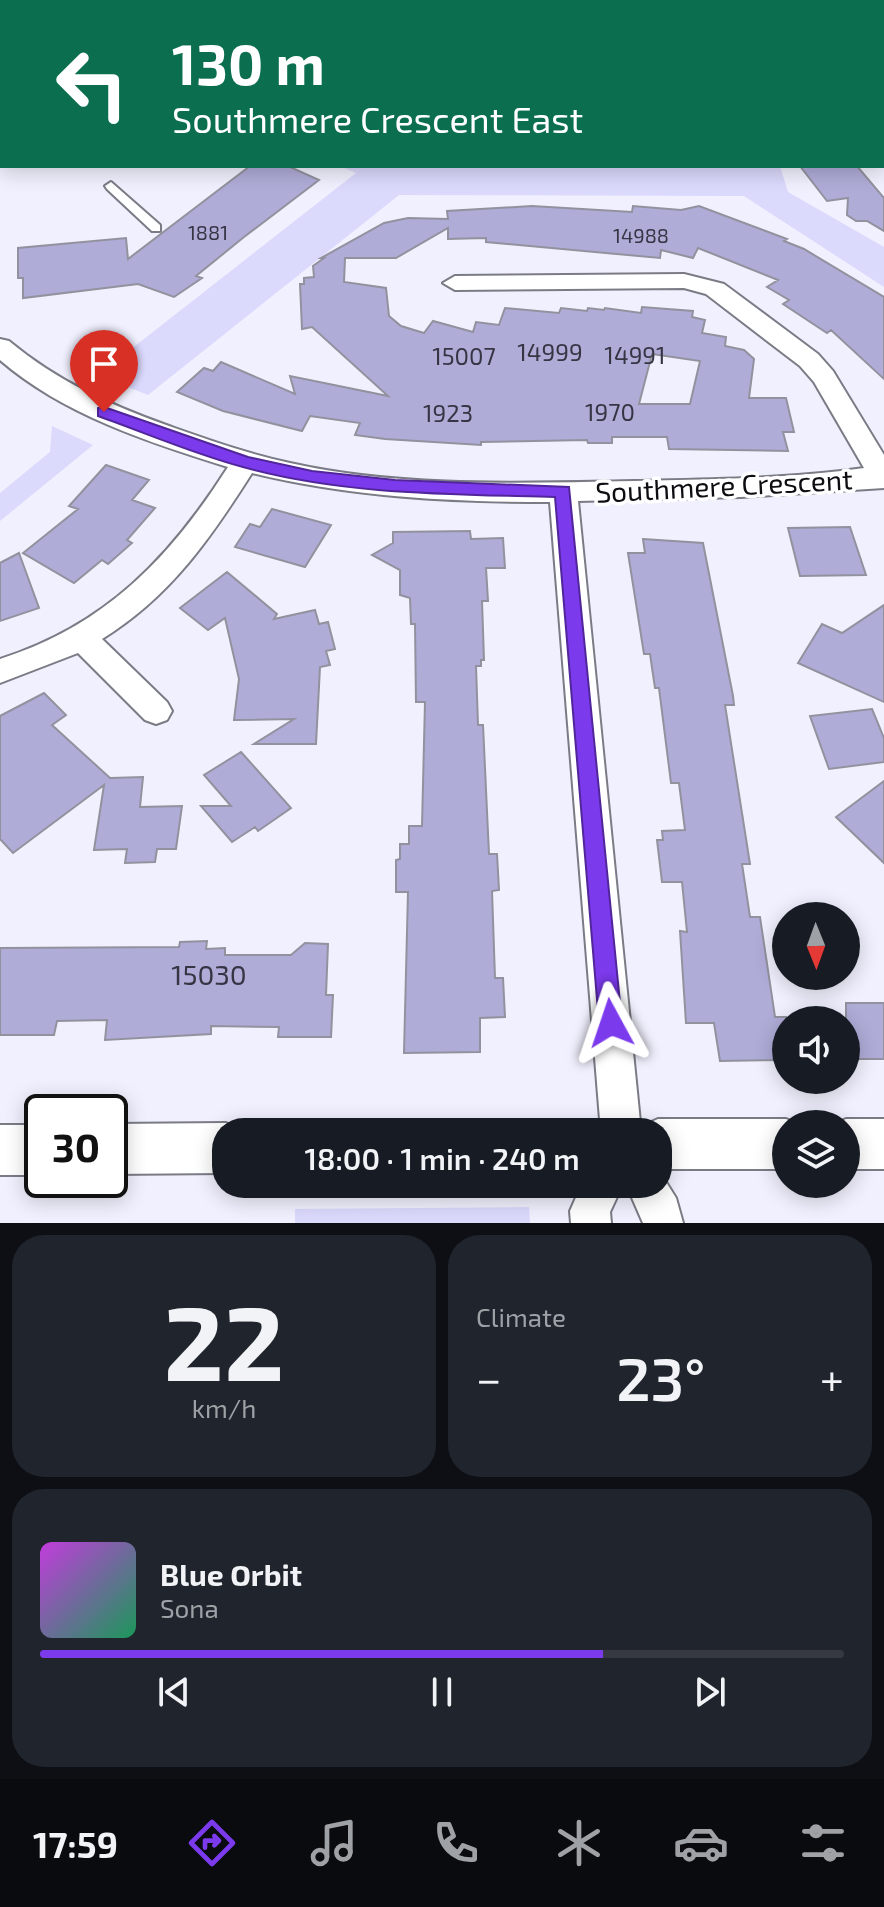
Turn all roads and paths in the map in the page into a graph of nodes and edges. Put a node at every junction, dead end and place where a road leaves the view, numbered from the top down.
1 (111, 186) dead end
2 (156, 228) dead end
3 (455, 283) dead end
4 (0, 347) edge
5 (245, 462) junction
6 (884, 476) edge
7 (563, 492) junction
8 (81, 637) junction
9 (0, 671) edge
10 (156, 711) dead end
11 (620, 1118) edge
12 (672, 1144) edge
13 (772, 1144) edge
14 (860, 1144) edge
15 (884, 1144) edge
16 (212, 1148) edge
17 (128, 1149) edge
18 (0, 1150) edge
19 (24, 1150) edge
20 (596, 1198) edge
21 (654, 1198) edge
22 (591, 1223) edge
23 (663, 1223) edge

1 - 2 lane
3 - 6 street
4 - 5 street, Southmere Crescent
5 - 7 street, Southmere Crescent
5 - 8 street
6 - 7 street, Southmere Crescent
7 - 11 street
8 - 9 street
8 - 10 street
12 - 13 street
14 - 15 street
16 - 17 street
18 - 19 street
20 - 22 street
21 - 23 street

